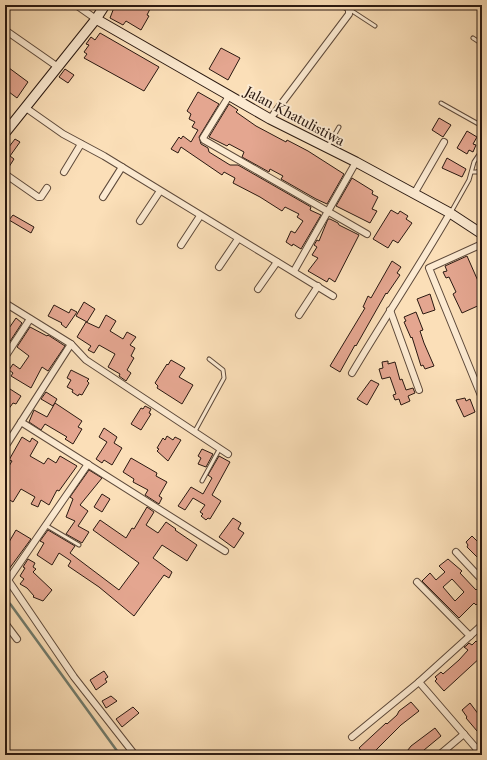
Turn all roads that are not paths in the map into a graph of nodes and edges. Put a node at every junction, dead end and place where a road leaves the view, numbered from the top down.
1 (76, 5) edge
2 (105, 5) edge
3 (343, 5) edge
4 (351, 7) edge
5 (96, 19) junction
6 (375, 26) dead end
7 (5, 30) edge
8 (473, 38) dead end
9 (482, 44) edge
10 (58, 67) junction
11 (229, 96) junction
12 (441, 103) dead end
13 (26, 108) junction
14 (270, 119) junction
15 (482, 126) edge
16 (339, 127) dead end
17 (5, 133) edge
18 (444, 142) dead end
19 (81, 144) junction
20 (327, 148) junction
21 (482, 150) edge
22 (356, 162) junction
23 (473, 165) junction
24 (122, 167) junction
25 (481, 170) edge
26 (64, 172) dead end
27 (472, 172) junction
28 (5, 174) edge
29 (47, 188) dead end
30 (160, 191) junction
31 (414, 194) junction
32 (103, 197) dead end
33 (328, 212) junction
34 (450, 213) junction
35 (200, 216) junction
36 (140, 221) dead end
37 (367, 234) dead end
38 (482, 234) edge
39 (238, 239) junction
40 (482, 244) edge
41 (181, 245) dead end
42 (278, 262) junction
43 (420, 266) junction
44 (219, 268) dead end
45 (429, 268) junction
46 (294, 272) junction
47 (318, 286) junction
48 (258, 290) dead end
49 (333, 296) dead end
50 (5, 303) edge
51 (390, 310) junction
52 (299, 315) dead end
53 (30, 319) junction
54 (71, 344) junction
55 (5, 357) edge
56 (209, 359) dead end
57 (352, 373) dead end
58 (419, 390) dead end
59 (482, 398) edge
60 (22, 422) junction
61 (194, 432) junction
62 (5, 448) edge
63 (220, 448) junction
64 (228, 454) dead end
65 (88, 464) junction
66 (202, 481) dead end
67 (48, 526) junction
68 (78, 545) dead end
69 (225, 551) dead end
70 (456, 552) dead end
71 (7, 579) edge
72 (482, 580) edge
73 (418, 582) dead end
74 (5, 623) edge
75 (482, 625) edge
76 (470, 636) junction
77 (17, 639) dead end
78 (419, 682) junction
79 (464, 734) junction
80 (352, 737) dead end
81 (135, 755) edge
82 (439, 755) edge
83 (482, 755) edge

1 - 5 street
2 - 5 street
3 - 4 street
4 - 6 lane
4 - 14 street
5 - 10 street
5 - 11 street, Jalan Khatulistiwa
7 - 10 street
8 - 9 lane
10 - 13 street
11 - 14 street, Jalan Khatulistiwa
11 - 33 street
12 - 15 lane
13 - 17 street
13 - 19 street
14 - 20 street, Jalan Khatulistiwa
16 - 20 lane
18 - 31 street
19 - 24 street
19 - 26 street
20 - 22 street, Jalan Khatulistiwa
21 - 23 lane
22 - 31 street, Jalan Khatulistiwa
22 - 33 street
23 - 25 lane
23 - 27 lane
24 - 30 street
24 - 32 street
25 - 27 lane
27 - 34 lane
28 - 29 street
30 - 35 street
30 - 36 street
31 - 34 street, Jalan Khatulistiwa
33 - 37 street
33 - 46 street
34 - 38 street, Jalan Khatulistiwa
34 - 43 street
35 - 39 street
35 - 41 street
39 - 42 street
39 - 44 street
40 - 45 street
42 - 46 street
42 - 48 street
43 - 45 street
43 - 51 street
45 - 59 street
46 - 47 street
47 - 49 street
47 - 52 street
50 - 53 street
51 - 57 street
51 - 58 street
53 - 54 street
53 - 55 street
54 - 60 street
54 - 61 street
56 - 61 lane
60 - 62 street
60 - 65 street
61 - 63 street
63 - 64 street
63 - 66 lane
65 - 67 street
65 - 69 street
67 - 68 lane
67 - 71 street
70 - 72 street
71 - 81 street
73 - 76 street
74 - 77 street
75 - 76 street
76 - 78 street
78 - 79 street
78 - 80 street
79 - 82 street
79 - 83 street

